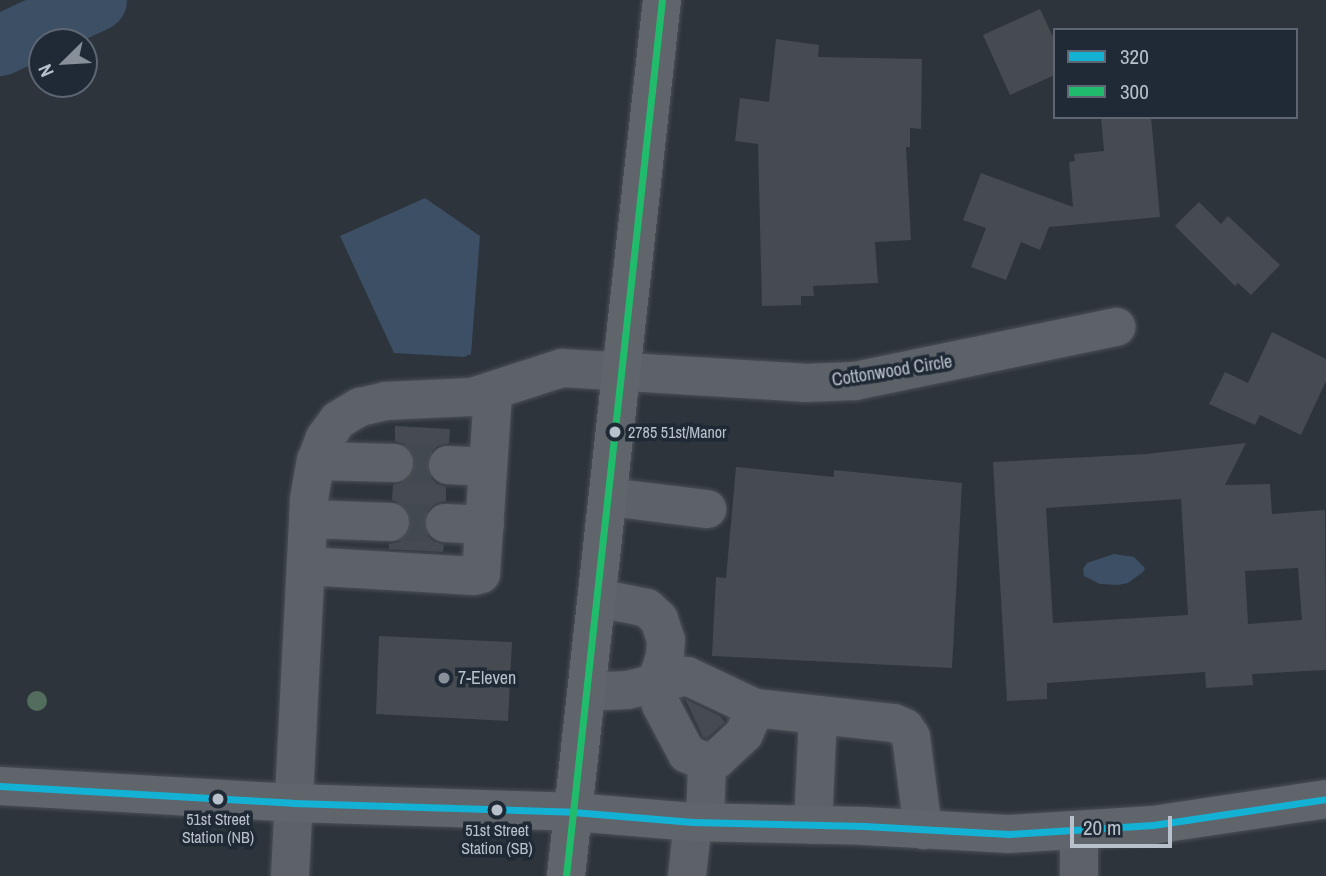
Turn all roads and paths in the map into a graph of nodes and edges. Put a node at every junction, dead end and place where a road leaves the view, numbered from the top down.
1 (662, 0) edge
2 (1116, 327) dead end
3 (623, 370) junction
4 (494, 392) junction
5 (316, 461) junction
6 (394, 463) tunnel mouth
7 (448, 465) tunnel mouth
8 (488, 467) junction
9 (609, 497) junction
10 (707, 509) dead end
11 (309, 519) junction
12 (390, 522) tunnel mouth
13 (445, 523) tunnel mouth
14 (485, 526) junction
15 (306, 566) junction
16 (597, 598) junction
17 (656, 683) junction
18 (587, 692) junction
19 (755, 708) junction
20 (818, 715) junction
21 (707, 762) junction
22 (0, 786) edge
23 (1326, 799) edge
24 (293, 803) junction
25 (573, 812) junction
26 (699, 823) junction
27 (813, 825) junction
28 (923, 830) junction
29 (1079, 831) junction
30 (290, 876) edge
31 (566, 876) edge
32 (687, 876) edge
33 (1079, 876) edge

1 - 3 main road
2 - 3 street, Cottonwood Circle
3 - 4 street, Cottonwood Circle
3 - 9 main road
4 - 5 street, Cottonwood Circle
4 - 8 street
5 - 6 street
5 - 11 street, Cottonwood Circle
7 - 8 street
8 - 14 street
9 - 10 street
9 - 16 main road
11 - 12 street
11 - 15 street, Cottonwood Circle
13 - 14 street
14 - 15 street
15 - 24 street, Cottonwood Circle
16 - 17 street
16 - 18 main road
17 - 18 street
17 - 19 street
17 - 21 street
18 - 25 main road
19 - 20 street
19 - 21 street
20 - 27 street
20 - 28 street
21 - 26 street
22 - 24 main road
23 - 29 main road
24 - 25 main road
24 - 30 street, Cottonwood Circle
25 - 26 main road
25 - 31 main road
26 - 27 main road
26 - 32 street
27 - 28 main road
28 - 29 main road
29 - 33 street

